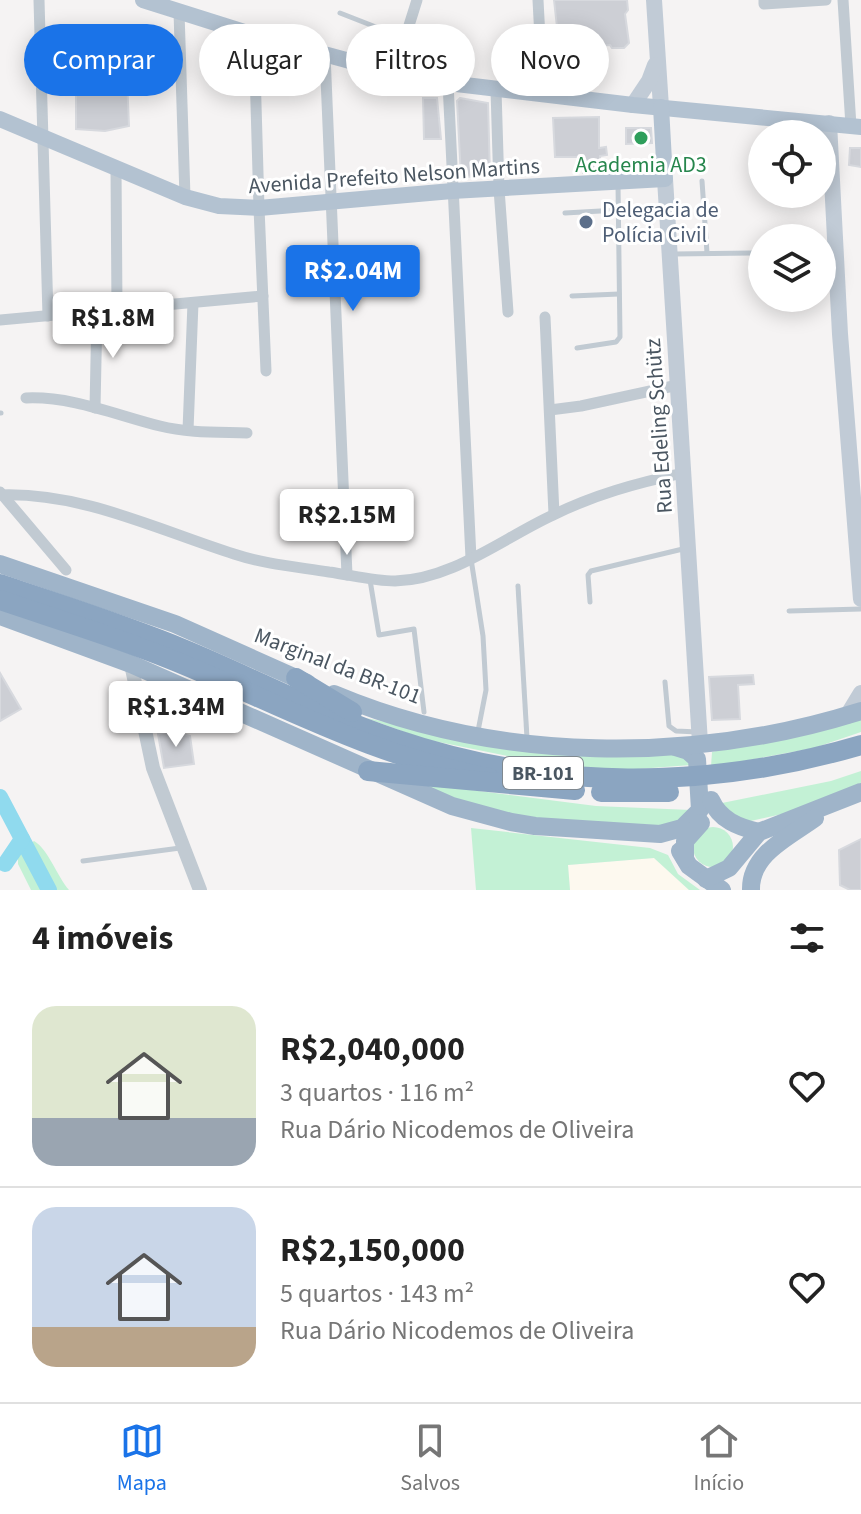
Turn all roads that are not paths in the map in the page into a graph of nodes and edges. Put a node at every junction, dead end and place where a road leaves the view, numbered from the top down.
1 (39, 0) edge
2 (143, 0) edge
3 (417, 0) edge
4 (538, 0) edge
5 (654, 0) edge
6 (826, 0) edge
7 (843, 0) edge
8 (764, 2) edge
9 (179, 12) junction
10 (340, 13) dead end
11 (218, 24) edge
12 (369, 24) edge
13 (409, 24) edge
14 (539, 24) edge
15 (658, 56) junction
16 (256, 96) edge
17 (327, 96) edge
18 (448, 96) edge
19 (496, 96) edge
20 (552, 96) edge
21 (633, 105) junction
22 (661, 107) junction
23 (0, 119) edge
24 (798, 120) edge
25 (836, 124) edge
26 (856, 126) edge
27 (43, 137) junction
28 (116, 167) junction
29 (665, 179) junction
30 (702, 181) dead end
31 (618, 182) junction
32 (499, 189) junction
33 (452, 191) junction
34 (185, 197) junction
35 (331, 202) junction
36 (259, 208) junction
37 (833, 208) edge
38 (618, 210) junction
39 (565, 213) dead end
40 (707, 253) junction
41 (748, 253) edge
42 (669, 254) junction
43 (619, 294) junction
44 (263, 296) junction
45 (572, 296) dead end
46 (193, 303) junction
47 (117, 310) junction
48 (97, 312) junction
49 (508, 312) dead end
50 (48, 316) junction
51 (545, 317) dead end
52 (0, 320) edge
53 (577, 348) dead end
54 (266, 371) dead end
55 (678, 385) junction
56 (26, 398) dead end
57 (95, 408) junction
58 (550, 410) junction
59 (188, 430) junction
60 (247, 433) dead end
61 (683, 473) junction
62 (1, 494) edge
63 (554, 514) junction
64 (688, 548) junction
65 (471, 558) junction
66 (0, 564) edge
67 (66, 570) dead end
68 (347, 575) junction
69 (370, 579) junction
70 (0, 584) edge
71 (518, 586) dead end
72 (861, 599) edge
73 (0, 600) edge
74 (590, 602) dead end
75 (861, 609) edge
76 (789, 611) dead end
77 (0, 616) edge
78 (131, 664) junction
79 (296, 678) junction
80 (665, 682) dead end
81 (861, 693) edge
82 (424, 712) dead end
83 (854, 714) edge
84 (477, 736) junction
85 (699, 738) junction
86 (396, 740) junction
87 (726, 741) junction
88 (528, 743) junction
89 (861, 745) edge
90 (675, 747) junction
91 (861, 758) edge
92 (368, 771) junction
93 (708, 786) junction
94 (579, 791) junction
95 (861, 792) edge
96 (834, 804) junction
97 (759, 832) junction
98 (660, 834) junction
99 (185, 847) junction
100 (685, 859) junction
101 (83, 861) dead end
102 (735, 862) junction
103 (712, 886) edge
104 (200, 890) edge
105 (728, 890) edge
106 (751, 890) edge

1 - 27 street
2 - 9 main road
3 - 13 street
4 - 14 street
5 - 15 main road
6 - 8 street
7 - 26 street
9 - 11 main road
9 - 34 street
10 - 12 lane
15 - 21 main road
15 - 22 main road
16 - 36 street
17 - 35 street
18 - 33 street
19 - 32 street
20 - 21 main road
21 - 22 main road
22 - 24 main road
22 - 29 main road, Rua Edeling Schütz
23 - 27 main road, Avenida Prefeito Nelson Martins
25 - 26 main road
27 - 28 main road, Avenida Prefeito Nelson Martins
27 - 50 street
28 - 34 main road, Avenida Prefeito Nelson Martins
28 - 47 street
29 - 31 main road, Avenida Prefeito Nelson Martins
29 - 42 main road, Rua Edeling Schütz
30 - 40 lane
31 - 32 main road, Avenida Prefeito Nelson Martins
31 - 38 lane
32 - 33 main road, Avenida Prefeito Nelson Martins
32 - 49 street
33 - 35 main road, Avenida Prefeito Nelson Martins
33 - 65 street
34 - 36 main road, Avenida Prefeito Nelson Martins
35 - 36 main road, Avenida Prefeito Nelson Martins
35 - 68 street
36 - 44 street
37 - 72 main road
38 - 39 lane
38 - 43 lane
40 - 41 lane
40 - 42 lane
42 - 55 main road, Rua Edeling Schütz
43 - 45 lane
43 - 53 lane
44 - 46 street
44 - 54 street
46 - 47 street
46 - 59 street
47 - 48 street
48 - 50 street
48 - 57 street
50 - 52 street
51 - 58 street
55 - 58 street
55 - 61 main road, Rua Edeling Schütz
56 - 57 street
57 - 59 street
58 - 63 street
59 - 60 street
61 - 63 street
61 - 64 main road, Rua Edeling Schütz
62 - 67 street
62 - 68 street
63 - 65 street
64 - 74 lane
64 - 85 main road, Rua Edeling Schütz
65 - 69 street
65 - 84 lane
66 - 79 highway, Marginal da BR-101
68 - 69 street
69 - 82 lane
70 - 86 highway, BR-101
71 - 88 lane
73 - 94 highway, BR-101
75 - 76 lane
77 - 78 highway
78 - 92 highway
78 - 99 street
79 - 84 highway, Marginal da BR-101
79 - 86 highway
80 - 85 lane
81 - 83 main road
83 - 87 highway, Marginal da BR-101
84 - 88 highway, Marginal da BR-101
85 - 87 highway, Marginal da BR-101
85 - 90 highway, Marginal da BR-101
86 - 93 highway, BR-101
87 - 93 highway
88 - 90 highway, Marginal da BR-101
89 - 93 highway, BR-101
90 - 98 highway
91 - 93 highway, BR-101
92 - 94 highway
92 - 98 highway
93 - 94 highway, BR-101
93 - 97 highway
93 - 100 highway
95 - 96 highway
96 - 97 highway
96 - 106 highway
97 - 102 highway
98 - 100 highway
99 - 101 lane
99 - 104 street
100 - 103 highway
102 - 103 highway
102 - 105 highway

